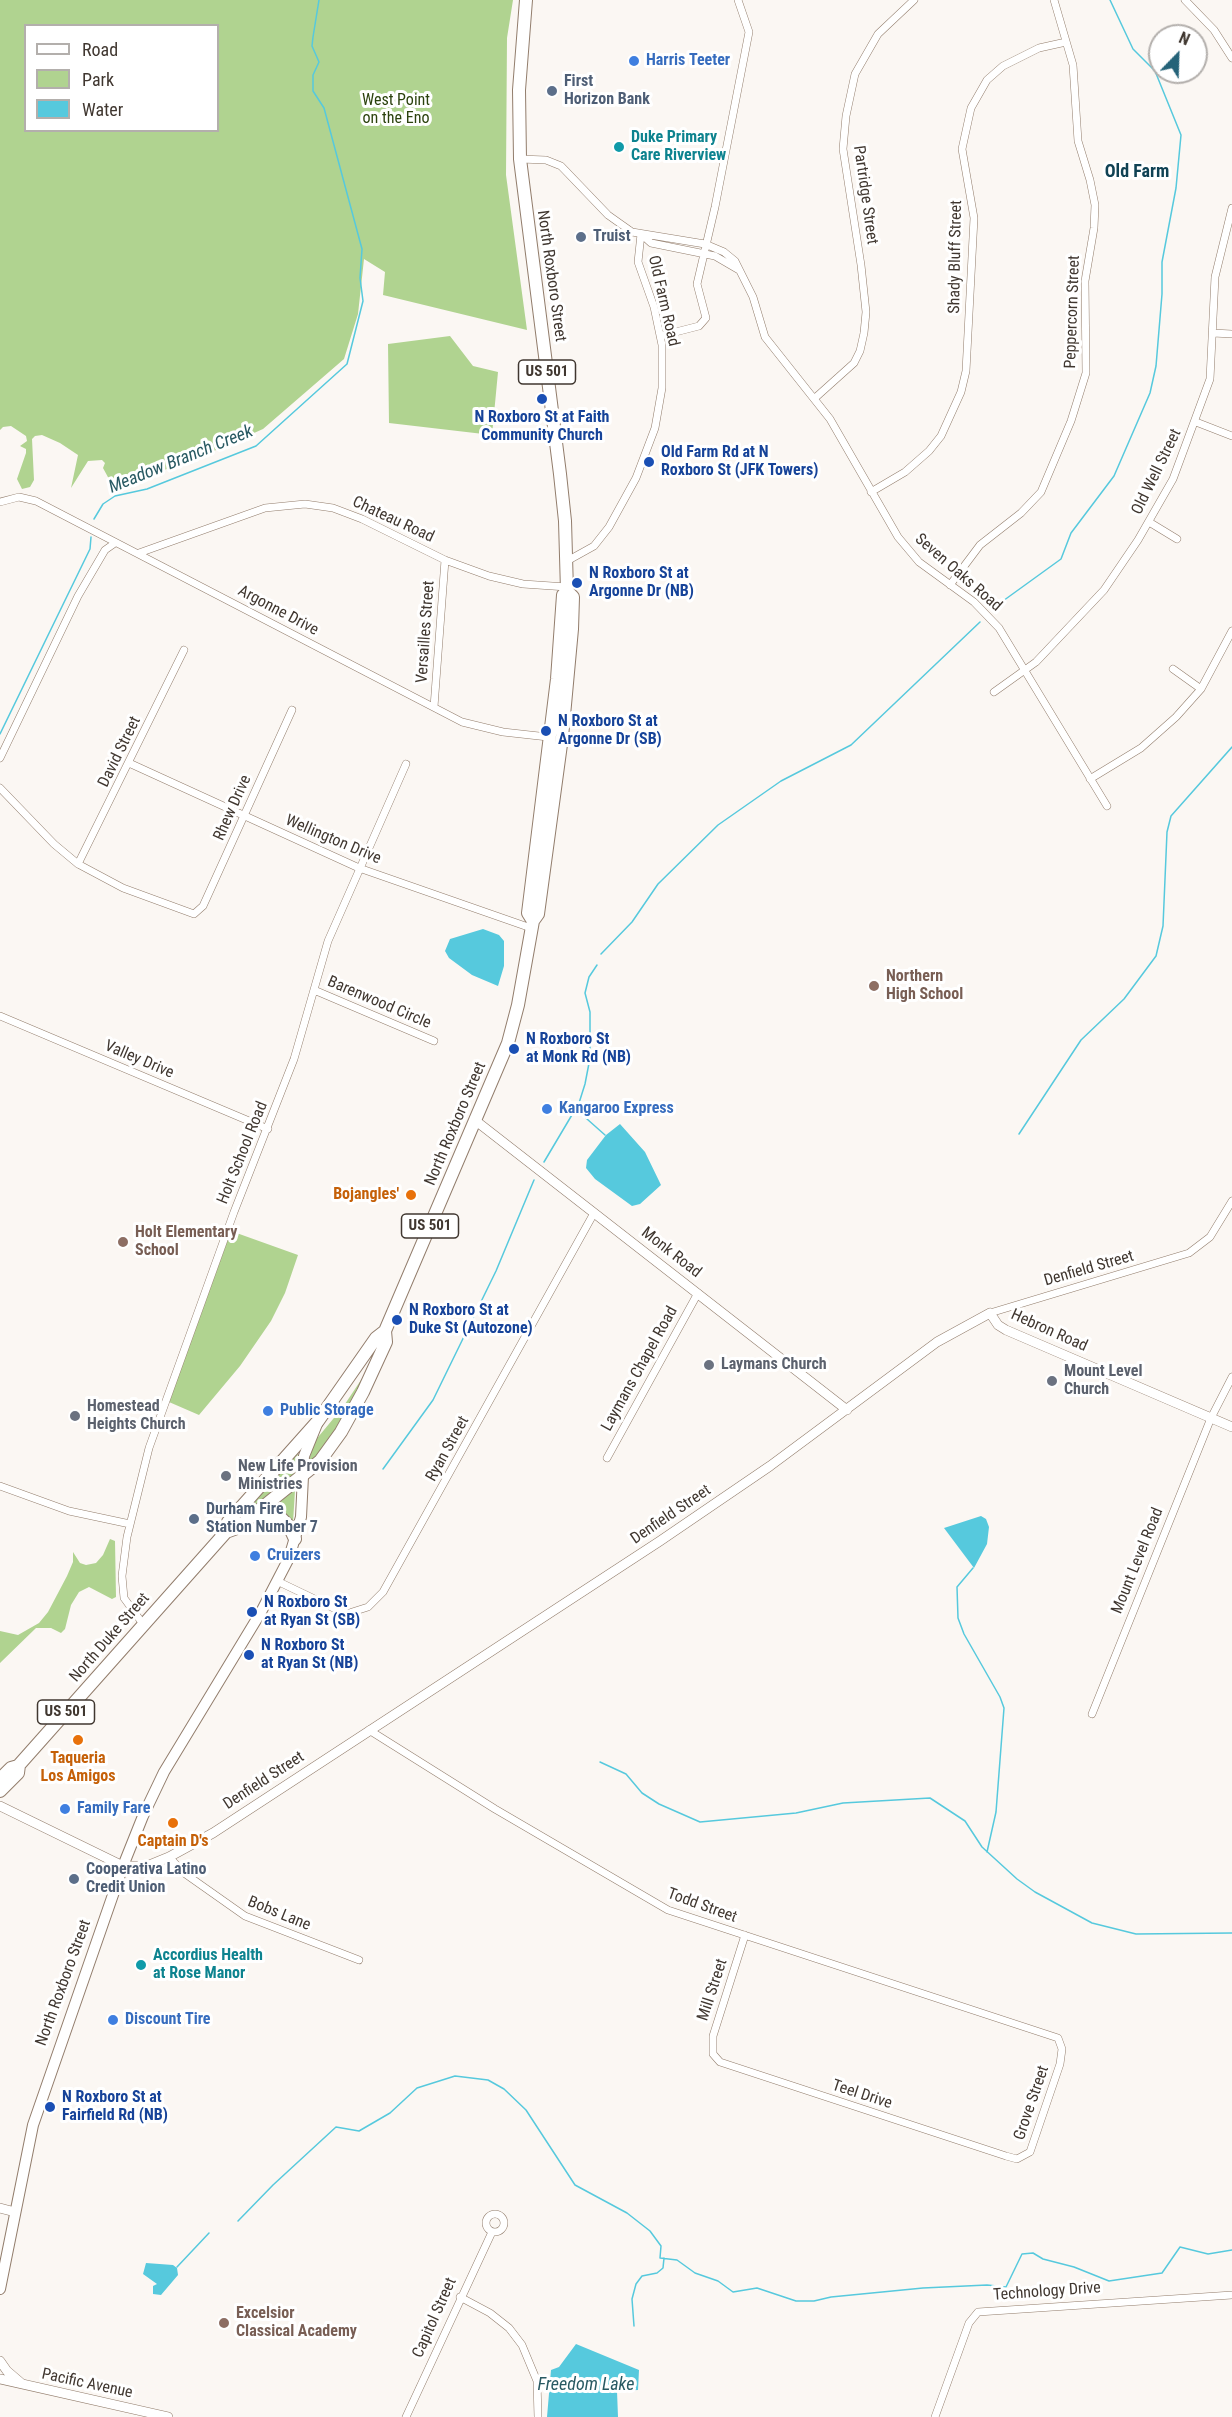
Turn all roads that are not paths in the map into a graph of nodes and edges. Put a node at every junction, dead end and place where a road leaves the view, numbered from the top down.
1 (526, 0) edge
2 (738, 0) edge
3 (914, 0) edge
4 (1054, 0) edge
5 (1185, 0) edge
6 (1066, 42) junction
7 (1232, 58) edge
8 (520, 159) junction
9 (1232, 209) edge
10 (641, 234) junction
11 (705, 244) junction
12 (703, 253) junction
13 (739, 270) junction
14 (1213, 333) junction
15 (1232, 333) edge
16 (660, 336) junction
17 (815, 398) junction
18 (1196, 422) junction
19 (1232, 436) edge
20 (871, 492) junction
21 (0, 502) edge
22 (1149, 522) junction
23 (1177, 539) dead end
24 (115, 543) junction
25 (139, 554) junction
26 (445, 560) junction
27 (567, 561) junction
28 (950, 585) junction
29 (567, 589) junction
30 (1232, 631) edge
31 (184, 650) dead end
32 (1173, 669) dead end
33 (1026, 671) junction
34 (556, 679) junction
35 (1201, 689) junction
36 (994, 692) dead end
37 (434, 707) junction
38 (292, 710) dead end
39 (562, 736) junction
40 (548, 737) junction
41 (0, 758) edge
42 (129, 763) junction
43 (406, 764) dead end
44 (1090, 779) junction
45 (0, 788) edge
46 (553, 796) junction
47 (1107, 806) dead end
48 (244, 816) junction
49 (78, 864) junction
50 (359, 868) junction
51 (532, 924) junction
52 (314, 990) junction
53 (0, 1016) edge
54 (434, 1041) dead end
55 (476, 1121) junction
56 (267, 1129) junction
57 (1232, 1201) edge
58 (594, 1213) junction
59 (698, 1293) junction
60 (990, 1314) junction
61 (384, 1331) junction
62 (1232, 1377) edge
63 (847, 1410) junction
64 (1211, 1418) junction
65 (318, 1421) junction
66 (1232, 1427) edge
67 (607, 1458) dead end
68 (303, 1477) junction
69 (0, 1486) edge
70 (254, 1514) junction
71 (130, 1524) junction
72 (226, 1532) junction
73 (296, 1539) junction
74 (277, 1581) junction
75 (143, 1624) junction
76 (1092, 1714) dead end
77 (369, 1730) junction
78 (19, 1765) junction
79 (0, 1779) edge
80 (0, 1791) edge
81 (0, 1806) edge
82 (169, 1857) junction
83 (123, 1866) junction
84 (745, 1935) junction
85 (359, 1960) dead end
86 (1058, 2038) joint
87 (713, 2054) joint
88 (1006, 2156) joint
89 (0, 2208) edge
90 (15, 2212) junction
91 (492, 2232) dead end
92 (0, 2289) edge
93 (1232, 2295) edge
94 (460, 2297) junction
95 (0, 2361) edge
96 (0, 2379) edge
97 (26, 2386) junction
98 (168, 2417) edge
99 (406, 2417) edge
100 (538, 2417) edge
101 (935, 2417) edge

1 - 8 highway, North Roxboro Street / US 501
2 - 11 street
3 - 17 street, Partridge Street
4 - 6 street, Peppercorn Street
5 - 7 street
6 - 20 street, Shady Bluff Street
6 - 28 street, Peppercorn Street
8 - 10 street, Old Farm Road
8 - 27 highway, North Roxboro Street / US 501
9 - 14 street, Old Well Street
10 - 11 street, Seven Oaks Road
10 - 12 street
10 - 16 street, Old Farm Road
11 - 12 street
11 - 13 street, Seven Oaks Road
12 - 13 street
12 - 16 street
13 - 17 street, Seven Oaks Road
14 - 15 street
14 - 18 street, Old Well Street
16 - 27 street, Old Farm Road
17 - 20 street, Seven Oaks Road
18 - 19 street
18 - 22 street, Old Well Street
20 - 28 street, Seven Oaks Road
21 - 24 street, Argonne Drive
22 - 23 street
22 - 33 street, Old Well Street
24 - 25 street, Argonne Drive
24 - 41 street
25 - 26 street, Chateau Road
25 - 37 street, Argonne Drive
26 - 29 street, Chateau Road
26 - 37 street, Versailles Street
27 - 29 highway, North Roxboro Street / US 501
28 - 33 street, Seven Oaks Road
29 - 34 highway, North Roxboro Street / US 501
29 - 39 highway, North Roxboro Street / US 501
30 - 35 street
31 - 42 street, David Street
32 - 35 street
33 - 36 street, Old Well Street
33 - 44 street, Seven Oaks Road
34 - 39 highway
34 - 40 highway, North Roxboro Street / US 501
35 - 44 street
37 - 40 street, Argonne Drive
38 - 48 street, Rhew Drive
39 - 46 highway, North Roxboro Street / US 501
40 - 46 highway
40 - 51 highway, North Roxboro Street / US 501
42 - 48 street, Wellington Drive
42 - 49 street, David Street
43 - 50 street, Holt School Road
44 - 47 street, Seven Oaks Road
45 - 49 street
46 - 51 highway, North Roxboro Street / US 501
48 - 49 street, Rhew Drive
48 - 50 street, Wellington Drive
50 - 51 street, Wellington Drive
50 - 52 street, Holt School Road
51 - 55 highway, North Roxboro Street / US 501
52 - 54 street, Barenwood Circle
52 - 56 street, Holt School Road
53 - 56 street, Valley Drive
55 - 58 street, Monk Road
55 - 61 highway, North Roxboro Street / US 501
56 - 71 street, Holt School Road
57 - 60 street, Denfield Street
58 - 59 street, Monk Road
58 - 74 street, Ryan Street
59 - 63 street, Monk Road
59 - 67 street, Laymans Chapel Road
60 - 63 street, Denfield Street
60 - 64 street, Hebron Road
61 - 65 highway, North Roxboro Street / US 501
61 - 68 highway, North Roxboro Street / US 501
62 - 64 street, Mount Level Road
63 - 77 street, Denfield Street
64 - 66 street, Hebron Road
64 - 76 street, Mount Level Road
65 - 68 main road, North Roxboro Street
65 - 72 highway, North Duke Street / US 501
68 - 70 highway, North Duke Street / US 501
68 - 73 main road, North Roxboro Street
69 - 71 street
70 - 72 highway, North Duke Street / US 501
70 - 73 highway
71 - 75 street, Holt School Road
72 - 75 highway, North Duke Street / US 501
73 - 74 main road, North Roxboro Street
74 - 83 main road, North Roxboro Street
75 - 78 highway, North Duke Street / US 501
77 - 82 street, Denfield Street
77 - 84 street, Todd Street
78 - 79 highway, North Duke Street / US 501
78 - 80 highway, North Duke Street / US 501
81 - 83 street
82 - 83 street, Denfield Street
82 - 85 street, Bobs Lane
83 - 90 main road, North Roxboro Street
84 - 86 street, Todd Street
84 - 87 street, Mill Street
86 - 88 street, Grove Street
87 - 88 street, Teel Drive
89 - 90 street
90 - 92 main road, North Roxboro Street
91 - 94 street, Capitol Street
93 - 101 street, Technology Drive
94 - 99 street, Capitol Street
94 - 100 street
95 - 97 street
96 - 97 street, Pacific Avenue
97 - 98 street, Pacific Avenue

